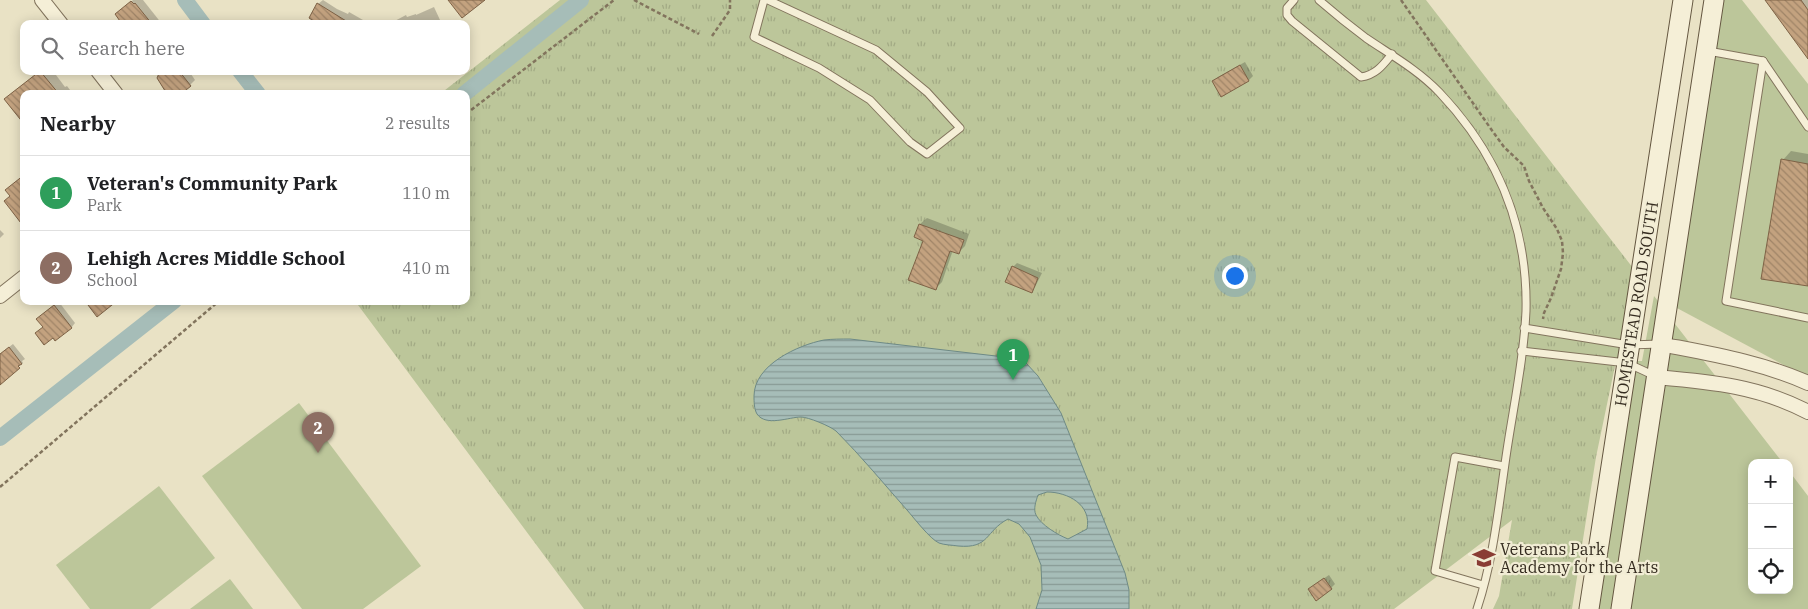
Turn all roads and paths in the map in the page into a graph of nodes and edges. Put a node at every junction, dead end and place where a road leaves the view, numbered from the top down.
1 (42, 0) edge
2 (614, 0) edge
3 (634, 0) edge
4 (730, 0) edge
5 (764, 0) edge
6 (768, 0) edge
7 (1294, 0) edge
8 (1319, 0) edge
9 (1683, 0) edge
10 (1714, 0) edge
11 (58, 20) edge
12 (699, 34) dead end
13 (712, 36) dead end
14 (1706, 50) junction
15 (1392, 54) junction
16 (1763, 61) junction
17 (101, 75) edge
18 (113, 90) edge
19 (470, 111) edge
20 (1808, 127) edge
21 (20, 280) edge
22 (0, 296) edge
23 (214, 305) edge
24 (1808, 318) edge
25 (1524, 328) junction
26 (1660, 344) junction
27 (1630, 345) junction
28 (1521, 351) junction
29 (1627, 364) junction
30 (1656, 377) junction
31 (1808, 383) edge
32 (1808, 412) edge
33 (1504, 466) junction
34 (0, 487) edge
35 (1483, 585) junction
36 (1476, 609) edge
37 (1589, 609) edge
38 (1620, 609) edge

1 - 11 street
2 - 19 path
3 - 12 path
4 - 13 path
5 - 6 lane
7 - 15 lane
8 - 15 lane
9 - 27 main road, HOMESTEAD ROAD SOUTH
10 - 14 main road, HOMESTEAD ROAD SOUTH
14 - 16 lane
14 - 26 main road, HOMESTEAD ROAD SOUTH
15 - 25 lane
16 - 20 lane
16 - 24 lane
17 - 18 street
21 - 22 street
23 - 34 path
25 - 27 lane
25 - 28 lane
26 - 27 lane
26 - 30 main road, HOMESTEAD ROAD SOUTH
26 - 31 street
27 - 29 main road, HOMESTEAD ROAD SOUTH
28 - 29 lane
28 - 33 lane
29 - 30 lane
29 - 37 main road, HOMESTEAD ROAD SOUTH
30 - 32 street
30 - 38 main road, HOMESTEAD ROAD SOUTH
33 - 35 lane
33 - 35 lane
35 - 36 lane

